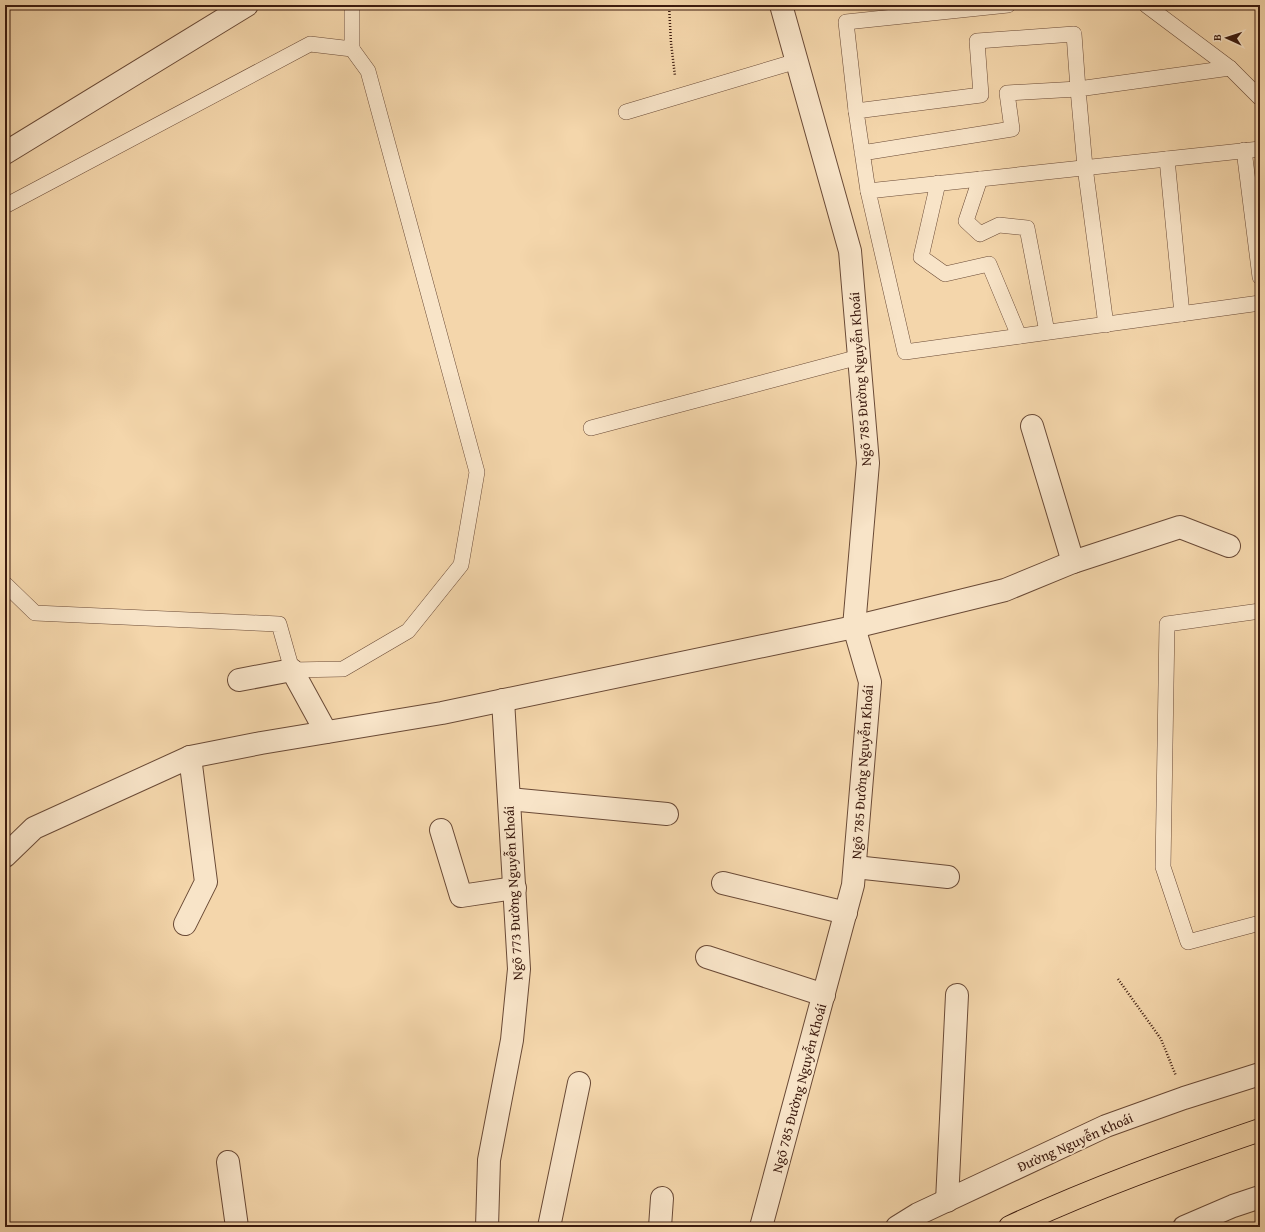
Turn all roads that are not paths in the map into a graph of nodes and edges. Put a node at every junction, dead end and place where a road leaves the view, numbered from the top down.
1 (247, 5) edge
2 (352, 5) edge
3 (782, 5) edge
4 (1008, 5) edge
5 (1146, 5) edge
6 (352, 49) junction
7 (796, 61) junction
8 (1230, 68) junction
9 (1078, 89) junction
10 (1260, 98) edge
11 (856, 111) junction
12 (626, 112) dead end
13 (1260, 149) edge
14 (1244, 150) junction
15 (862, 152) junction
16 (5, 153) edge
17 (1166, 159) junction
18 (1085, 168) junction
19 (980, 179) junction
20 (938, 183) junction
21 (868, 191) junction
22 (5, 206) edge
23 (1260, 277) edge
24 (1260, 303) edge
25 (1182, 314) junction
26 (1106, 324) junction
27 (1047, 332) junction
28 (1019, 336) junction
29 (859, 357) junction
30 (1032, 426) dead end
31 (591, 428) dead end
32 (1229, 546) dead end
33 (1073, 562) junction
34 (5, 584) edge
35 (1259, 615) edge
36 (854, 627) junction
37 (292, 670) junction
38 (239, 680) dead end
39 (503, 700) junction
40 (326, 732) junction
41 (190, 756) junction
42 (509, 799) junction
43 (667, 814) dead end
44 (441, 830) dead end
45 (5, 856) edge
46 (855, 867) junction
47 (948, 877) dead end
48 (723, 883) dead end
49 (515, 888) junction
50 (846, 913) junction
51 (1260, 923) edge
52 (185, 924) dead end
53 (707, 957) dead end
54 (824, 995) junction
55 (957, 995) dead end
56 (1260, 1074) edge
57 (579, 1084) dead end
58 (1260, 1130) edge
59 (228, 1162) dead end
60 (662, 1198) dead end
61 (1260, 1198) edge
62 (947, 1201) junction
63 (237, 1227) edge
64 (487, 1227) edge
65 (549, 1227) edge
66 (660, 1227) edge
67 (761, 1227) edge
68 (897, 1227) edge
69 (1010, 1227) edge
70 (1184, 1227) edge

1 - 16 street
2 - 6 lane
3 - 7 street, Ngõ 785 Đường Nguyễn Khoái
4 - 11 lane
5 - 8 lane
6 - 22 lane
6 - 37 lane
7 - 12 lane
7 - 29 street, Ngõ 785 Đường Nguyễn Khoái
8 - 9 lane
8 - 10 lane
9 - 11 lane
9 - 15 lane
9 - 18 lane
11 - 15 lane
13 - 14 lane
14 - 17 lane
14 - 23 lane
15 - 21 lane
17 - 18 lane
17 - 25 lane
18 - 19 lane
18 - 26 lane
19 - 20 lane
19 - 27 lane
20 - 21 lane
20 - 28 lane
21 - 28 lane
24 - 25 lane
25 - 26 lane
26 - 27 lane
27 - 28 lane
29 - 31 lane
29 - 36 street, Ngõ 785 Đường Nguyễn Khoái
30 - 33 street
32 - 33 street
33 - 36 street
34 - 37 lane
35 - 51 lane
36 - 39 street
36 - 46 street, Ngõ 785 Đường Nguyễn Khoái
37 - 38 street
37 - 40 street
39 - 40 street
39 - 42 street, Ngõ 773 Đường Nguyễn Khoái
40 - 41 street
41 - 45 street
41 - 52 street
42 - 43 street
42 - 49 street, Ngõ 773 Đường Nguyễn Khoái
44 - 49 street
46 - 47 street
46 - 50 street, Ngõ 785 Đường Nguyễn Khoái
48 - 50 street
49 - 64 street, Ngõ 773 Đường Nguyễn Khoái
50 - 54 street, Ngõ 785 Đường Nguyễn Khoái
53 - 54 street
54 - 67 street, Ngõ 785 Đường Nguyễn Khoái
55 - 62 street
56 - 62 street, Đường Nguyễn Khoái
57 - 65 street
58 - 69 main road
59 - 63 street
60 - 66 street
61 - 70 street
62 - 68 street, Đường Nguyễn Khoái

